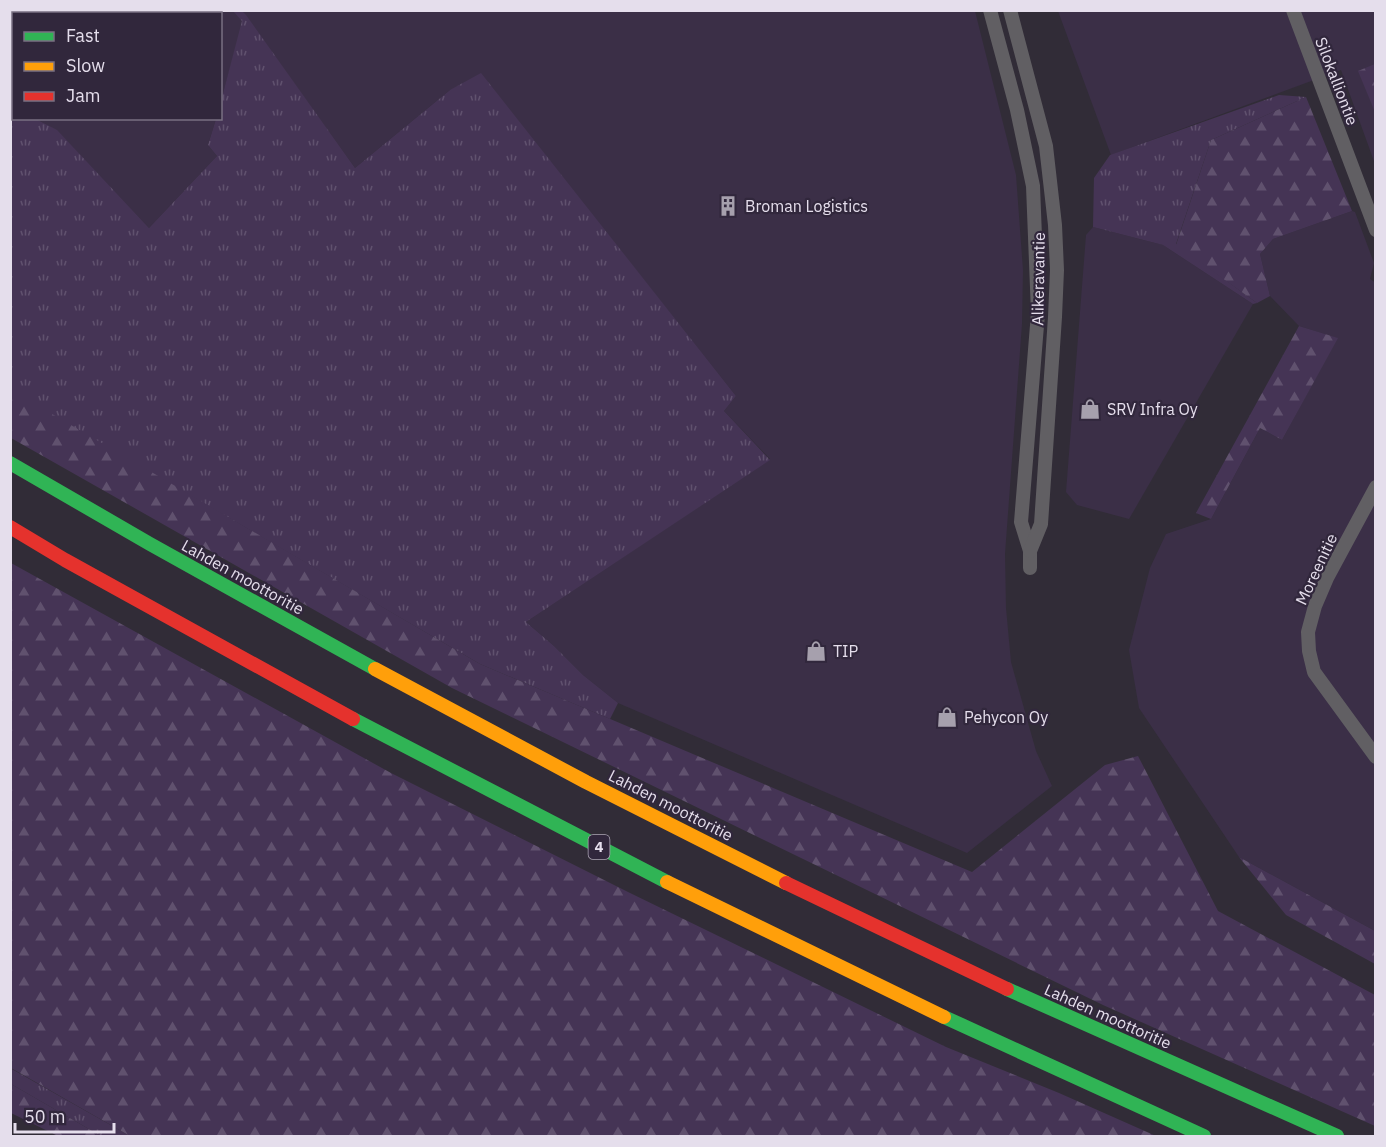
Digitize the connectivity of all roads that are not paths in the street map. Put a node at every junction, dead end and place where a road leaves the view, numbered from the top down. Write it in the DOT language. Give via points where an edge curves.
graph roads {
  1 [pos="990,10"];
  2 [pos="1010,10"];
  3 [pos="1293,10"];
  4 [pos="1376,230"];
  5 [pos="10,463"];
  6 [pos="1376,487"];
  7 [pos="10,527"];
  8 [pos="1030,551"];
  9 [pos="1030,568"];
  10 [pos="1376,757"];
  11 [pos="1204,1137"];
  12 [pos="1337,1137"];
  1 -- 8 [label="street, Alikeravantie" via="1033,186 1038,313 1021,522"];
  2 -- 8 [label="street, Alikeravantie" via="1046,146 1056,248 1041,524"];
  3 -- 4 [label="street, Silokalliontie"];
  5 -- 12 [label="highway, Lahden moottoritie" via="444,707 753,866 932,954"];
  6 -- 10 [label="street, Moreenitie" via="1328,578 1308,632 1314,672"];
  7 -- 11 [label="highway, 4" via="412,751 695,896 876,986"];
  8 -- 9 [label="street, Alikeravantie"];
}
